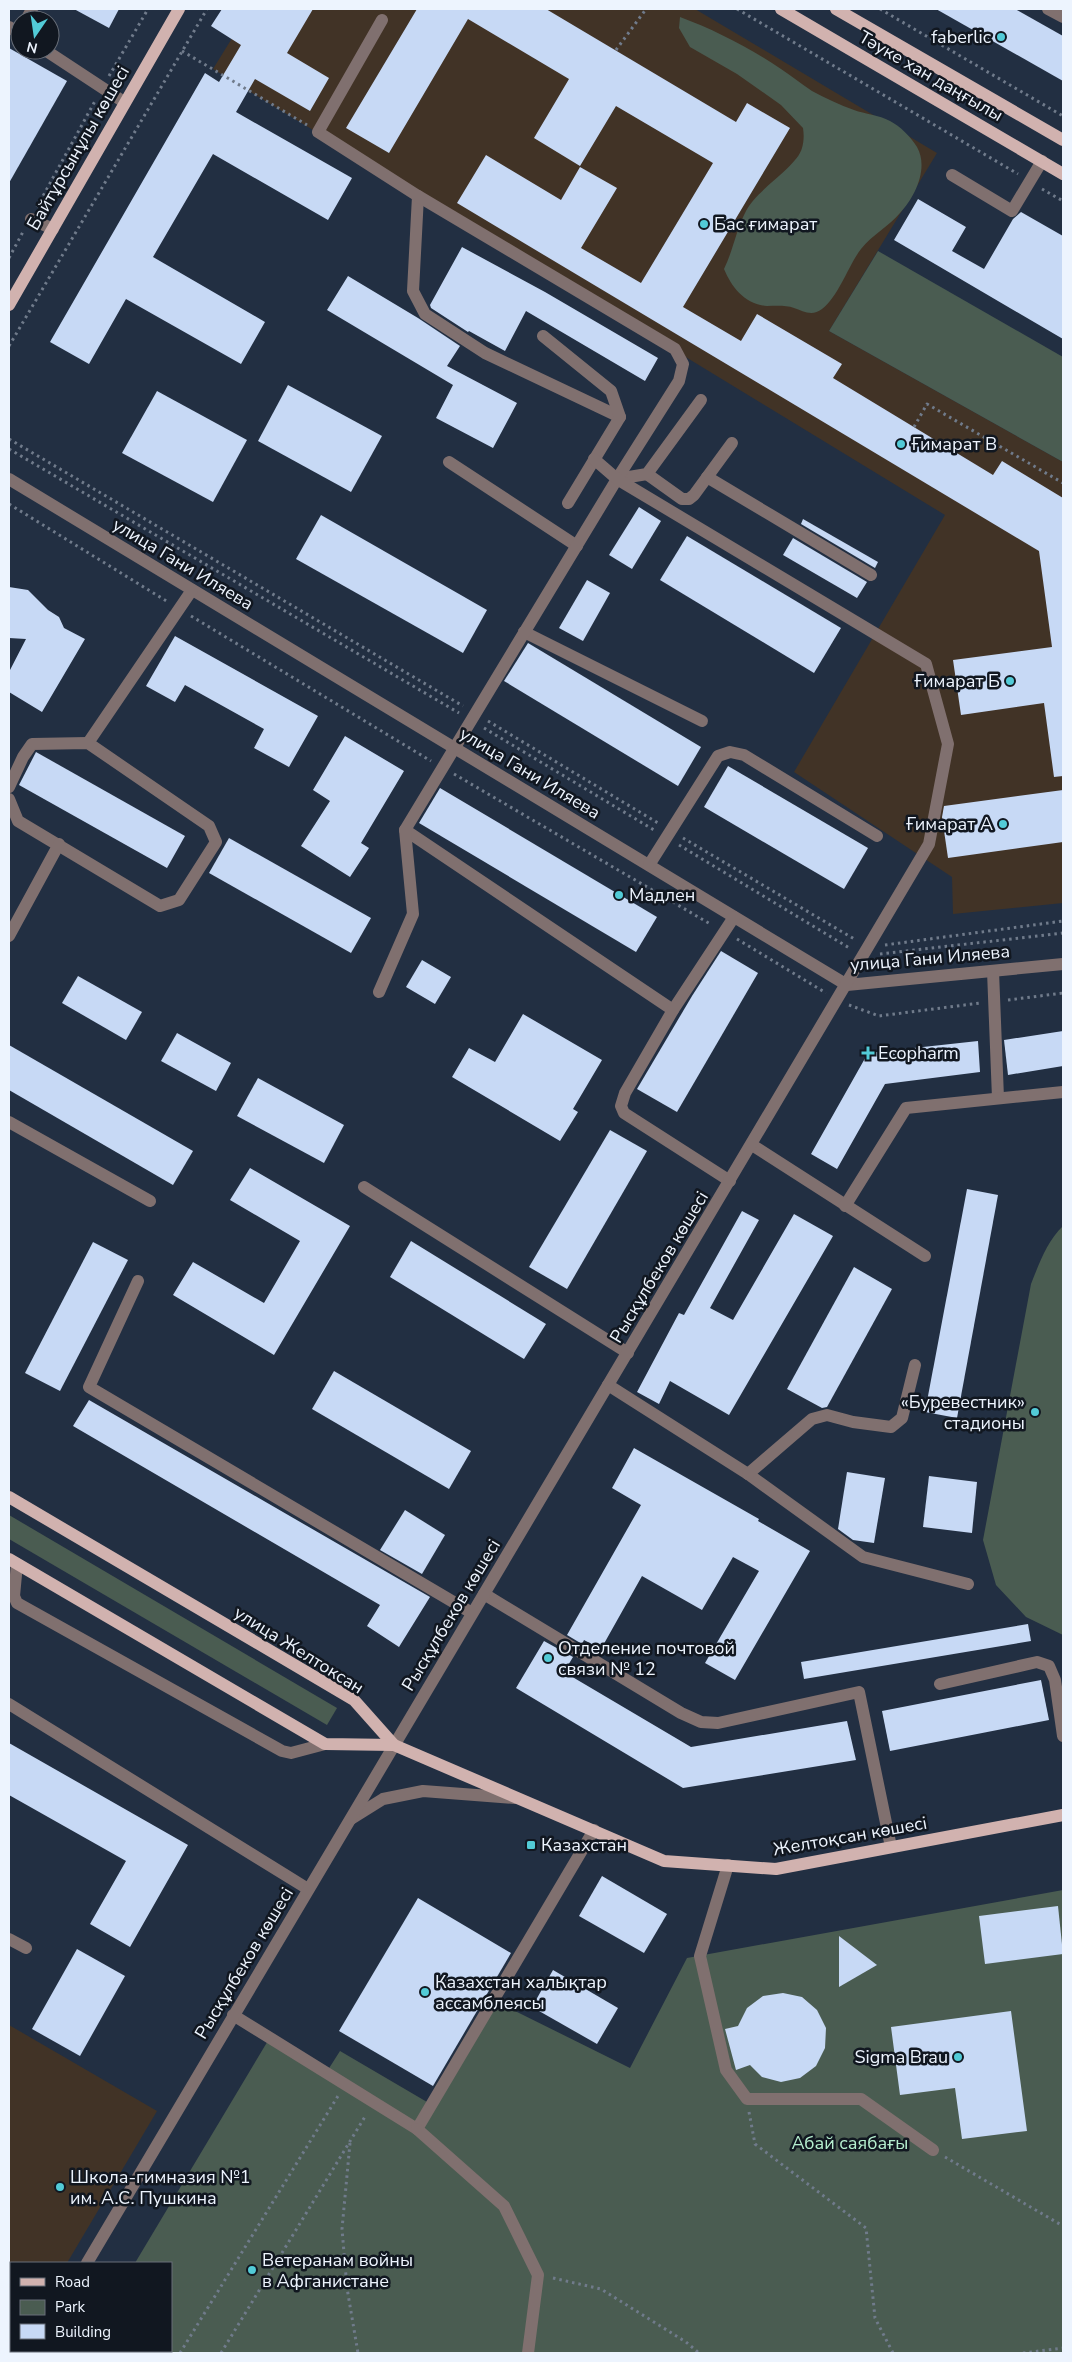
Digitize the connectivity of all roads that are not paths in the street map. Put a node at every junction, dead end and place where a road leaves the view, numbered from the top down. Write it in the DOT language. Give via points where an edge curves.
graph roads {
  1 [pos="178,9"];
  2 [pos="781,9"];
  3 [pos="836,9"];
  4 [pos="1048,9"];
  5 [pos="1063,17"];
  6 [pos="382,20"];
  7 [pos="59,60"];
  8 [pos="124,102"];
  9 [pos="1063,140"];
  10 [pos="1042,162"];
  11 [pos="1063,174"];
  12 [pos="952,175"];
  13 [pos="418,196"];
  14 [pos="31,218"];
  15 [pos="52,229"];
  16 [pos="11,297"];
  17 [pos="543,336"];
  18 [pos="701,400"];
  19 [pos="620,417"];
  20 [pos="732,443"];
  21 [pos="594,459"];
  22 [pos="448,462"];
  23 [pos="647,474"];
  24 [pos="707,477"];
  25 [pos="9,479"];
  26 [pos="618,479"];
  27 [pos="568,503"];
  28 [pos="577,546"];
  29 [pos="870,576"];
  30 [pos="192,590"];
  31 [pos="524,632"];
  32 [pos="702,721"];
  33 [pos="88,743"];
  34 [pos="454,747"];
  35 [pos="9,787"];
  36 [pos="9,800"];
  37 [pos="405,830"];
  38 [pos="877,836"];
  39 [pos="59,844"];
  40 [pos="649,866"];
  41 [pos="734,917"];
  42 [pos="9,936"];
  43 [pos="1063,964"];
  44 [pos="993,971"];
  45 [pos="847,985"];
  46 [pos="379,992"];
  47 [pos="673,1010"];
  48 [pos="1063,1092"];
  49 [pos="998,1098"];
  50 [pos="9,1124"];
  51 [pos="752,1146"];
  52 [pos="730,1181"];
  53 [pos="364,1187"];
  54 [pos="150,1200"];
  55 [pos="845,1206"];
  56 [pos="925,1256"];
  57 [pos="138,1281"];
  58 [pos="628,1353"];
  59 [pos="915,1365"];
  60 [pos="608,1385"];
  61 [pos="748,1474"];
  62 [pos="9,1497"];
  63 [pos="13,1562"];
  64 [pos="968,1584"];
  65 [pos="484,1594"];
  66 [pos="472,1613"];
  67 [pos="940,1684"];
  68 [pos="9,1704"];
  69 [pos="1063,1736"];
  70 [pos="325,1744"];
  71 [pos="394,1745"];
  72 [pos="518,1798"];
  73 [pos="1063,1815"];
  74 [pos="349,1820"];
  75 [pos="594,1830"];
  76 [pos="890,1847"];
  77 [pos="728,1865"];
  78 [pos="308,1889"];
  79 [pos="9,1939"];
  80 [pos="26,1948"];
  81 [pos="234,2015"];
  82 [pos="417,2129"];
  83 [pos="933,2150"];
  84 [pos="89,2262"];
  85 [pos="528,2353"];
  1 -- 8 [label="main road, Байтұрсынұлы көшесі"];
  2 -- 10 [label="main road, Тәуке хан даңғылы"];
  3 -- 9 [label="main road, Тәуке хан даңғылы"];
  4 -- 5 [label="street"];
  6 -- 13 [label="street" via="318,132"];
  7 -- 8 [label="street"];
  8 -- 15 [label="main road, Байтұрсынұлы көшесі"];
  10 -- 11 [label="main road, Тәуке хан даңғылы"];
  10 -- 12 [label="street" via="1012,211"];
  13 -- 19 [label="street" via="413,291 425,314 485,353"];
  13 -- 26 [label="street" via="675,350 682,364 679,381"];
  14 -- 15 [label="street"];
  15 -- 16 [label="main road, Байтұрсынұлы көшесі"];
  17 -- 19 [label="street" via="611,391"];
  18 -- 23 [label="street"];
  19 -- 21 [label="street"];
  20 -- 24 [label="street"];
  21 -- 26 [label="street, Рысқұлбеков көшесі"];
  21 -- 27 [label="street"];
  22 -- 28 [label="street"];
  23 -- 24 [label="street" via="682,499 694,495"];
  23 -- 26 [label="street"];
  24 -- 29 [label="street"];
  25 -- 30 [label="street, улица Гани Иляева"];
  26 -- 28 [label="street"];
  26 -- 45 [label="street, Рысқұлбеков көшесі" via="926,664 948,744 929,844"];
  28 -- 31 [label="street"];
  30 -- 33 [label="street"];
  30 -- 34 [label="street, улица Гани Иляева"];
  31 -- 32 [label="street"];
  31 -- 34 [label="street"];
  33 -- 35 [label="street" via="32,744"];
  33 -- 39 [label="street" via="209,826 216,842 179,900 160,906"];
  34 -- 37 [label="street"];
  34 -- 40 [label="street, улица Гани Иляева"];
  36 -- 39 [label="street" via="18,821"];
  37 -- 46 [label="street" via="413,914"];
  37 -- 47 [label="street"];
  38 -- 40 [label="street" via="744,755 730,752 718,756"];
  39 -- 42 [label="street"];
  40 -- 41 [label="street, улица Гани Иляева"];
  41 -- 45 [label="street, улица Гани Иляева"];
  41 -- 47 [label="street"];
  43 -- 44 [label="street, улица Гани Иляева"];
  44 -- 45 [label="street, улица Гани Иляева"];
  44 -- 49 [label="street"];
  45 -- 51 [label="street, Рысқұлбеков көшесі"];
  47 -- 52 [label="street" via="625,1093 621,1106 624,1113"];
  48 -- 49 [label="street"];
  49 -- 55 [label="street" via="906,1108"];
  50 -- 54 [label="street"];
  51 -- 52 [label="street, Рысқұлбеков көшесі"];
  51 -- 55 [label="street"];
  52 -- 58 [label="street, Рысқұлбеков көшесі"];
  53 -- 58 [label="street"];
  55 -- 56 [label="street"];
  57 -- 66 [label="street" via="88,1387"];
  58 -- 60 [label="street, Рысқұлбеков көшесі"];
  59 -- 61 [label="street" via="902,1418 891,1427 827,1415 812,1419"];
  60 -- 61 [label="street"];
  60 -- 65 [label="street, Рысқұлбеков көшесі"];
  61 -- 64 [label="street" via="863,1557"];
  62 -- 71 [label="main road, улица Желтоксан" via="354,1700"];
  63 -- 70 [label="main road"];
  63 -- 70 [label="street" via="17,1603 282,1751 290,1753"];
  65 -- 66 [label="street, Рысқұлбеков көшесі"];
  65 -- 76 [label="street" via="701,1722 718,1723 859,1692"];
  66 -- 71 [label="street, Рысқұлбеков көшесі"];
  67 -- 69 [label="street" via="1037,1662 1049,1666 1056,1680"];
  68 -- 78 [label="street"];
  70 -- 71 [label="main road"];
  71 -- 72 [label="main road, Желтоқсан көшесі"];
  71 -- 74 [label="street, Рысқұлбеков көшесі"];
  72 -- 74 [label="street" via="423,1791 383,1799"];
  72 -- 75 [label="main road, Желтоқсан көшесі"];
  73 -- 76 [label="main road, Желтоқсан көшесі"];
  74 -- 78 [label="street, Рысқұлбеков көшесі"];
  75 -- 77 [label="main road, Желтоқсан көшесі" via="664,1861"];
  75 -- 82 [label="street"];
  76 -- 77 [label="main road, Желтоқсан көшесі" via="776,1869"];
  77 -- 83 [label="street" via="700,1956 726,2070 747,2099 861,2099"];
  78 -- 81 [label="street, Рысқұлбеков көшесі"];
  79 -- 80 [label="street"];
  81 -- 82 [label="street"];
  81 -- 84 [label="street, Рысқұлбеков көшесі"];
  82 -- 85 [label="street" via="504,2206 538,2275"];
}
